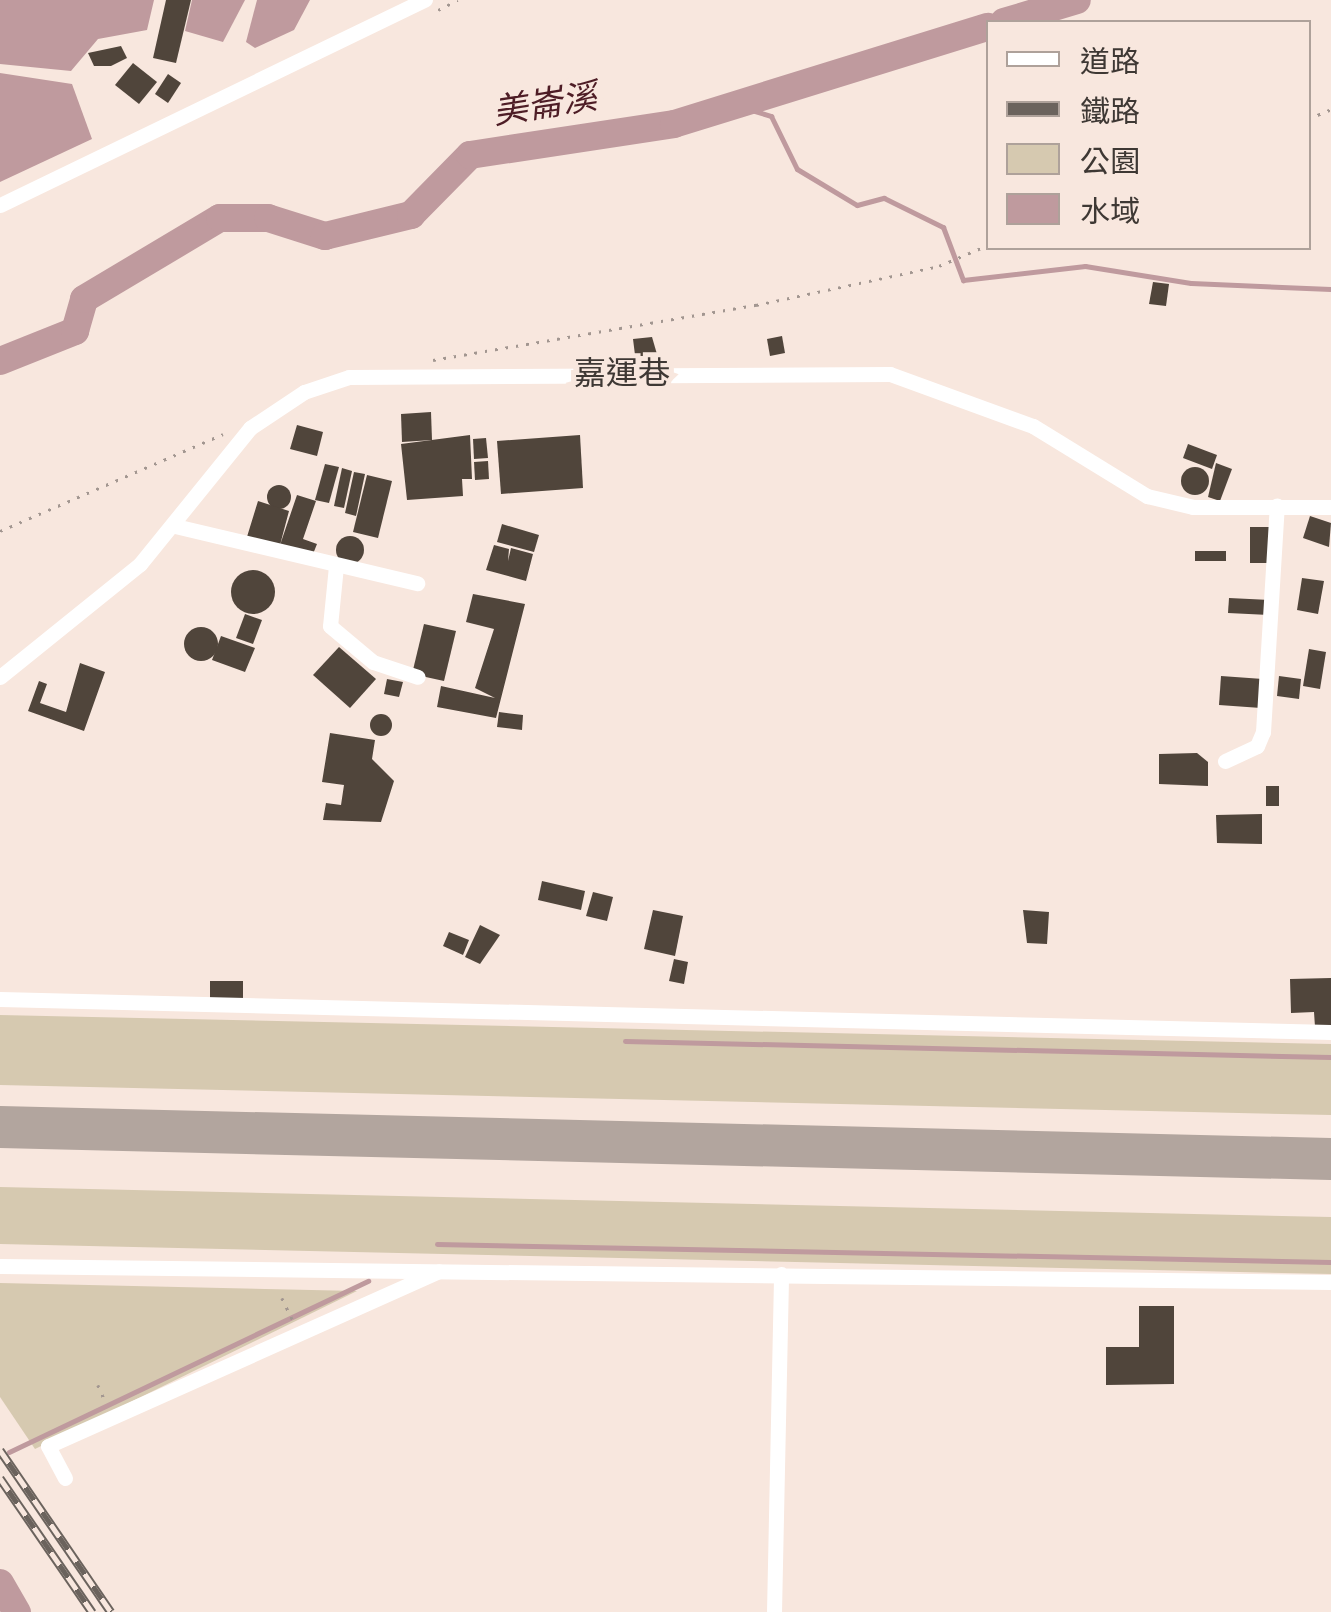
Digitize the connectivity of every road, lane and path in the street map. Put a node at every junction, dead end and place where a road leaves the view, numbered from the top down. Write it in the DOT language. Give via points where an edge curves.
graph roads {
  1 [pos="425,0"];
  2 [pos="0,205"];
  3 [pos="986,246"];
  4 [pos="430,361"];
  5 [pos="250,428"];
  6 [pos="1277,505"];
  7 [pos="1331,506"];
  8 [pos="176,526"];
  9 [pos="0,531"];
  10 [pos="336,566"];
  11 [pos="417,583"];
  12 [pos="0,677"];
  13 [pos="418,677"];
  14 [pos="1225,761"];
  15 [pos="0,998"];
  16 [pos="1331,1032"];
  17 [pos="0,1266"];
  18 [pos="448,1267"];
  19 [pos="781,1274"];
  20 [pos="1331,1282"];
  21 [pos="282,1298"];
  22 [pos="299,1331"];
  23 [pos="98,1386"];
  24 [pos="111,1413"];
  25 [pos="65,1478"];
  26 [pos="774,1612"];
  1 -- 2 [label="street"];
  3 -- 4 [label="path" via="939,266 774,301"];
  5 -- 6 [label="street, 嘉運巷" via="304,392 349,377 850,371 890,374 1033,426 1147,496 1193,507"];
  5 -- 8 [label="street, 嘉運巷"];
  5 -- 9 [label="path" via="207,437"];
  6 -- 7 [label="street, 嘉運巷"];
  6 -- 14 [label="street" via="1264,732 1257,746"];
  8 -- 10 [label="street"];
  8 -- 12 [label="street, 嘉運巷"];
  10 -- 11 [label="street"];
  10 -- 13 [label="street" via="330,626 373,662"];
  15 -- 16 [label="street"];
  17 -- 18 [label="street"];
  18 -- 19 [label="street"];
  18 -- 22 [label="street"];
  19 -- 20 [label="street"];
  19 -- 26 [label="street"];
  21 -- 22 [label="path"];
  22 -- 24 [label="street"];
  23 -- 24 [label="path"];
  24 -- 25 [label="street" via="48,1446"];
}
